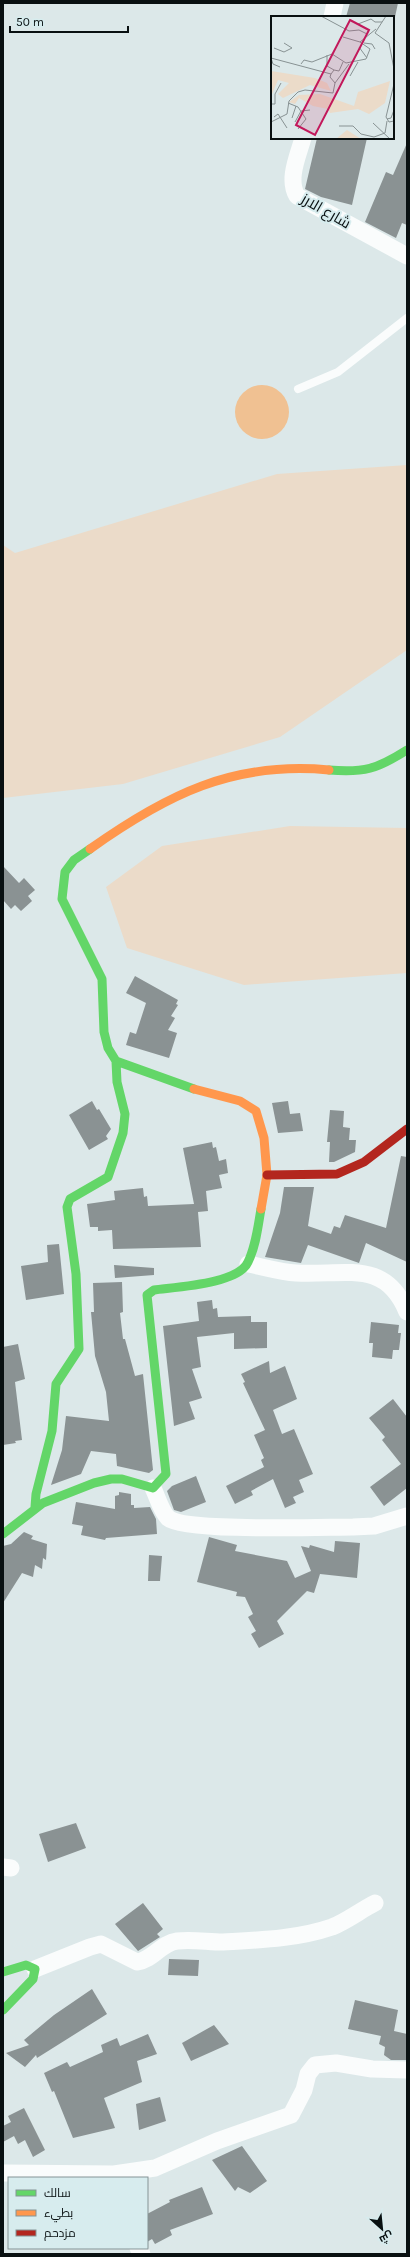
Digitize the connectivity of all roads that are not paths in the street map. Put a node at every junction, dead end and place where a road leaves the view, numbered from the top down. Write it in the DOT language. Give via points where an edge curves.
graph roads {
  1 [pos="335,3"];
  2 [pos="332,16"];
  3 [pos="302,139"];
  4 [pos="407,256"];
  5 [pos="407,318"];
  6 [pos="298,390"];
  7 [pos="407,750"];
  8 [pos="116,1061"];
  9 [pos="407,1129"];
  10 [pos="267,1175"];
  11 [pos="248,1264"];
  12 [pos="407,1312"];
  13 [pos="153,1488"];
  14 [pos="35,1507"];
  15 [pos="407,1516"];
  16 [pos="3,1534"];
  17 [pos="375,1903"];
  18 [pos="35,1969"];
  19 [pos="3,1972"];
  20 [pos="3,2010"];
  21 [pos="407,2070"];
  22 [pos="3,2173"];
  1 -- 2 [label="street"];
  3 -- 4 [label="street, شارع الارز" via="292,181 297,196"];
  5 -- 6 [label="lane" via="338,372"];
  7 -- 8 [label="street" via="385,764 369,770 345,771 299,767 273,769 201,785 170,798 132,819 74,860 66,872 62,899 102,979 104,1032 108,1048"];
  8 -- 10 [label="street" via="207,1094 240,1101 251,1107 258,1117 264,1138"];
  8 -- 14 [label="street" via="117,1082 125,1114 123,1132 108,1177 70,1199 67,1207 76,1274 79,1349 57,1378 52,1431"];
  9 -- 10 [label="street" via="364,1162 337,1174"];
  10 -- 11 [label="street" via="255,1242"];
  11 -- 12 [label="street" via="296,1273 372,1274 390,1284 401,1297"];
  11 -- 13 [label="street" via="238,1273 220,1280 154,1290 147,1295 166,1474"];
  13 -- 14 [label="street" via="130,1480 111,1479 93,1483"];
  13 -- 15 [label="street" via="168,1518 180,1524 211,1527 352,1527 374,1526"];
  14 -- 16 [label="street"];
  17 -- 18 [label="street" via="334,1926 315,1932 221,1942 176,1941 166,1944 143,1962 137,1962 101,1944"];
  18 -- 19 [label="street" via="26,1965"];
  18 -- 20 [label="street" via="33,1979"];
  21 -- 22 [label="street" via="372,2069 336,2063 316,2066 308,2074 302,2096 291,2115 246,2133 217,2141 155,2168 114,2174"];
}
